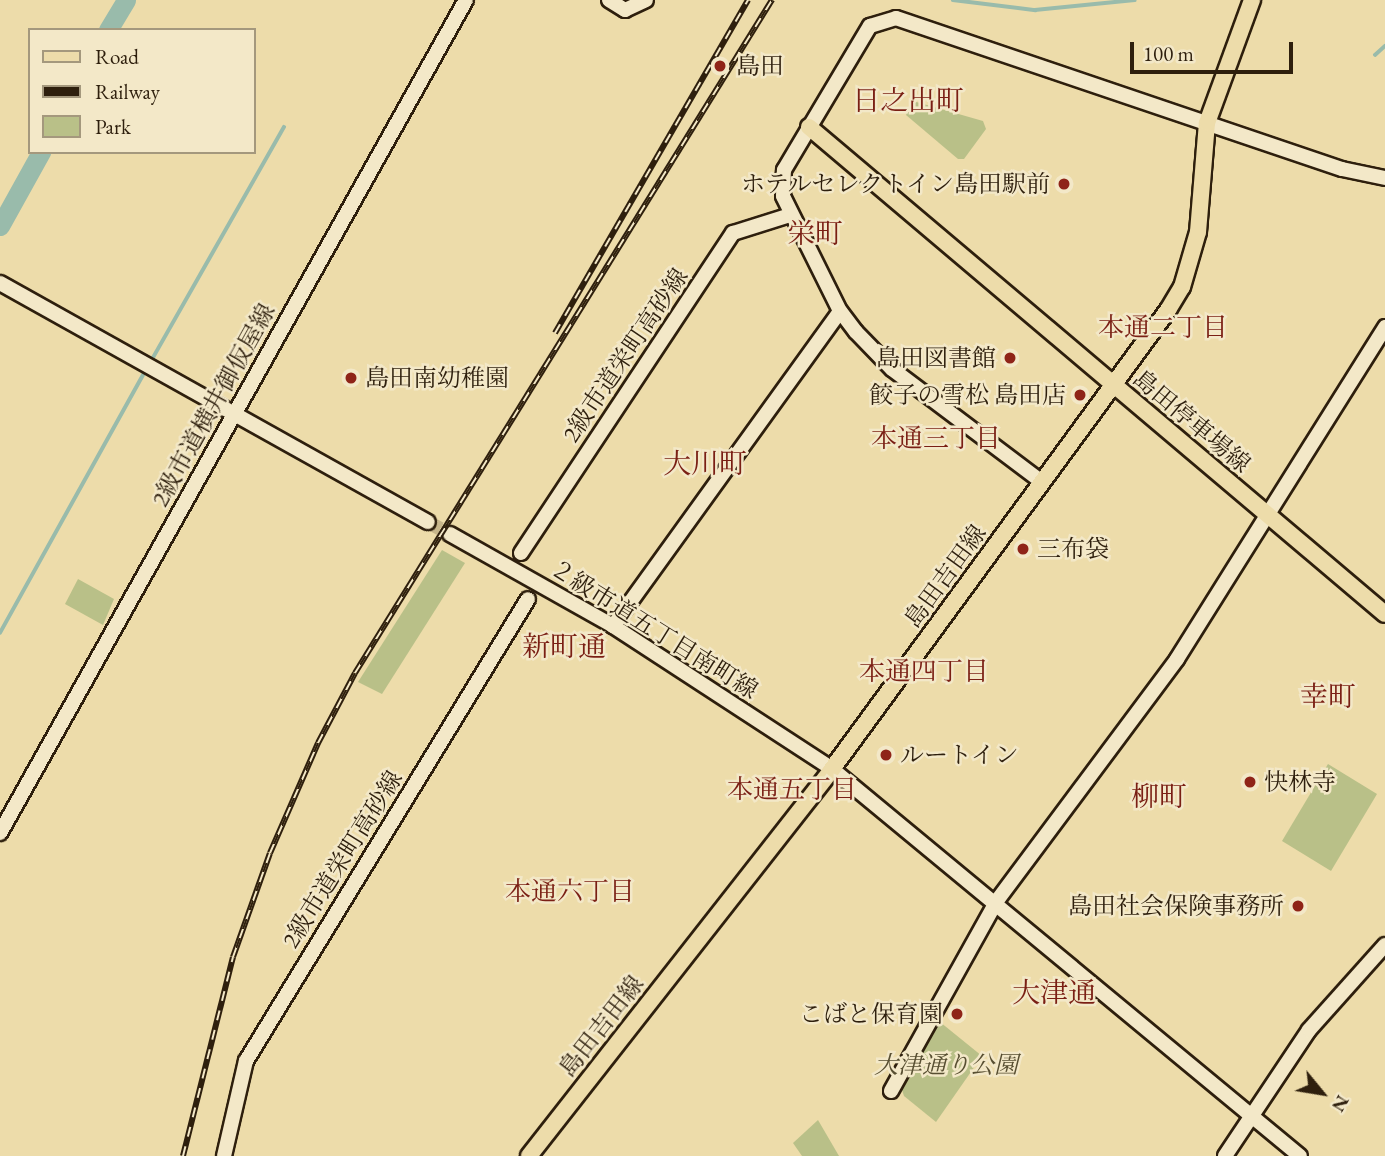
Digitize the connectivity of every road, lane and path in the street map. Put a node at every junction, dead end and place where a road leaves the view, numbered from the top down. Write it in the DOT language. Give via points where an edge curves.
graph roads {
  1 [pos="466,0"];
  2 [pos="610,0"];
  3 [pos="646,0"];
  4 [pos="1252,0"];
  5 [pos="1207,123"];
  6 [pos="809,127"];
  7 [pos="1385,178"];
  8 [pos="790,215"];
  9 [pos="0,283"];
  10 [pos="840,311"];
  11 [pos="1385,327"];
  12 [pos="1114,384"];
  13 [pos="235,413"];
  14 [pos="1042,482"];
  15 [pos="1267,514"];
  16 [pos="428,522"];
  17 [pos="450,534"];
  18 [pos="521,552"];
  19 [pos="528,599"];
  20 [pos="1385,614"];
  21 [pos="613,626"];
  22 [pos="832,769"];
  23 [pos="0,833"];
  24 [pos="996,902"];
  25 [pos="1385,946"];
  26 [pos="891,1091"];
  27 [pos="1252,1116"];
  28 [pos="224,1156"];
  29 [pos="529,1156"];
  30 [pos="1226,1156"];
  31 [pos="1300,1156"];
  1 -- 13 [label="street, 2級市道横井御仮屋線"];
  2 -- 3 [label="street" via="625,10"];
  4 -- 5 [label="main road, 島田吉田線"];
  5 -- 6 [label="street" via="896,18 870,26"];
  5 -- 7 [label="street" via="1342,169"];
  5 -- 12 [label="main road, 島田吉田線" via="1193,258 1168,310"];
  6 -- 8 [label="street" via="784,170 783,196"];
  6 -- 12 [label="main road, 島田停車場線"];
  8 -- 10 [label="street"];
  8 -- 18 [label="street, 2級市道栄町高砂線" via="733,233"];
  9 -- 13 [label="street"];
  10 -- 14 [label="street" via="892,369"];
  10 -- 21 [label="street"];
  11 -- 15 [label="street"];
  12 -- 14 [label="main road, 島田吉田線"];
  12 -- 15 [label="main road, 島田停車場線"];
  13 -- 16 [label="street"];
  13 -- 23 [label="street, 2級市道横井御仮屋線"];
  14 -- 22 [label="main road, 島田吉田線"];
  15 -- 20 [label="main road, 島田停車場線"];
  15 -- 24 [label="street" via="1177,659"];
  17 -- 21 [label="street, ２級市道五丁目南町線"];
  19 -- 28 [label="street, 2級市道栄町高砂線" via="246,1061"];
  21 -- 22 [label="street, ２級市道五丁目南町線"];
  22 -- 24 [label="street, ２級市道五丁目南町線"];
  22 -- 29 [label="main road, 島田吉田線"];
  24 -- 26 [label="street"];
  24 -- 27 [label="street, ２級市道五丁目南町線"];
  25 -- 27 [label="street" via="1309,1030"];
  27 -- 30 [label="street"];
  27 -- 31 [label="street, ２級市道五丁目南町線"];
}
